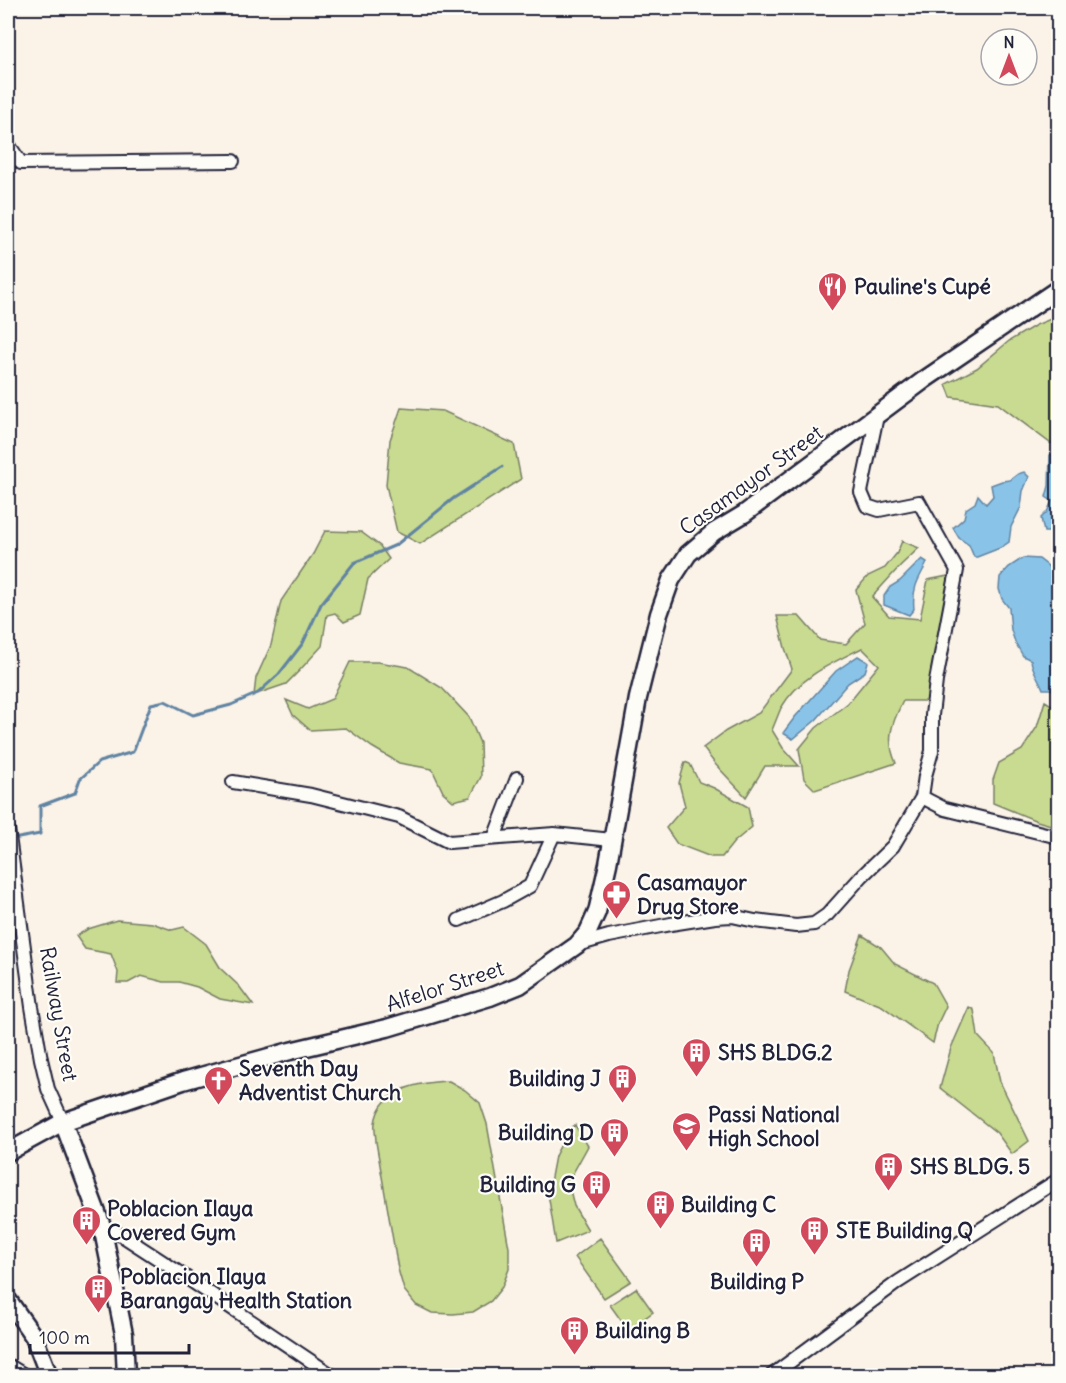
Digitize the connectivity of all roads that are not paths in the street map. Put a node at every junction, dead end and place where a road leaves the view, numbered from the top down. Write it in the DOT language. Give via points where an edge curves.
graph roads {
  1 [pos="8,144"];
  2 [pos="233,161"];
  3 [pos="1059,290"];
  4 [pos="877,416"];
  5 [pos="517,778"];
  6 [pos="233,782"];
  7 [pos="922,797"];
  8 [pos="8,829"];
  9 [pos="554,834"];
  10 [pos="1059,837"];
  11 [pos="494,838"];
  12 [pos="612,840"];
  13 [pos="459,920"];
  14 [pos="577,945"];
  15 [pos="63,1122"];
  16 [pos="8,1152"];
  17 [pos="1059,1180"];
  18 [pos="102,1226"];
  19 [pos="8,1300"];
  20 [pos="8,1365"];
  21 [pos="26,1376"];
  22 [pos="49,1376"];
  23 [pos="126,1376"];
  24 [pos="333,1376"];
  25 [pos="771,1376"];
  1 -- 2 [label="street" via="21,163"];
  3 -- 4 [label="street, Casamayor Street"];
  4 -- 7 [label="street" via="861,492 867,506 879,510 919,502 957,570 936,681 932,751"];
  4 -- 12 [label="street, Casamayor Street" via="714,532 688,554 671,580 638,698"];
  5 -- 11 [label="street"];
  6 -- 11 [label="street" via="311,795 399,817 449,842"];
  7 -- 10 [label="street" via="945,809"];
  7 -- 14 [label="street, Alfelor Street" via="893,846 814,924 796,926 715,917"];
  8 -- 15 [label="street, Railway Street" via="41,1059 48,1089"];
  9 -- 11 [label="street"];
  9 -- 12 [label="street"];
  9 -- 13 [label="street" via="530,886"];
  12 -- 14 [label="street, Casamayor Street" via="597,912"];
  14 -- 15 [label="street, Alfelor Street" via="520,985 490,997 183,1081"];
  15 -- 16 [label="street, Alfelor Street"];
  15 -- 18 [label="street, Railway Street"];
  17 -- 25 [label="street" via="898,1282"];
  18 -- 23 [label="street, Railway Street" via="124,1334"];
  18 -- 24 [label="street" via="123,1236"];
  19 -- 22 [label="street" via="34,1337"];
  20 -- 21 [label="street"];
}
